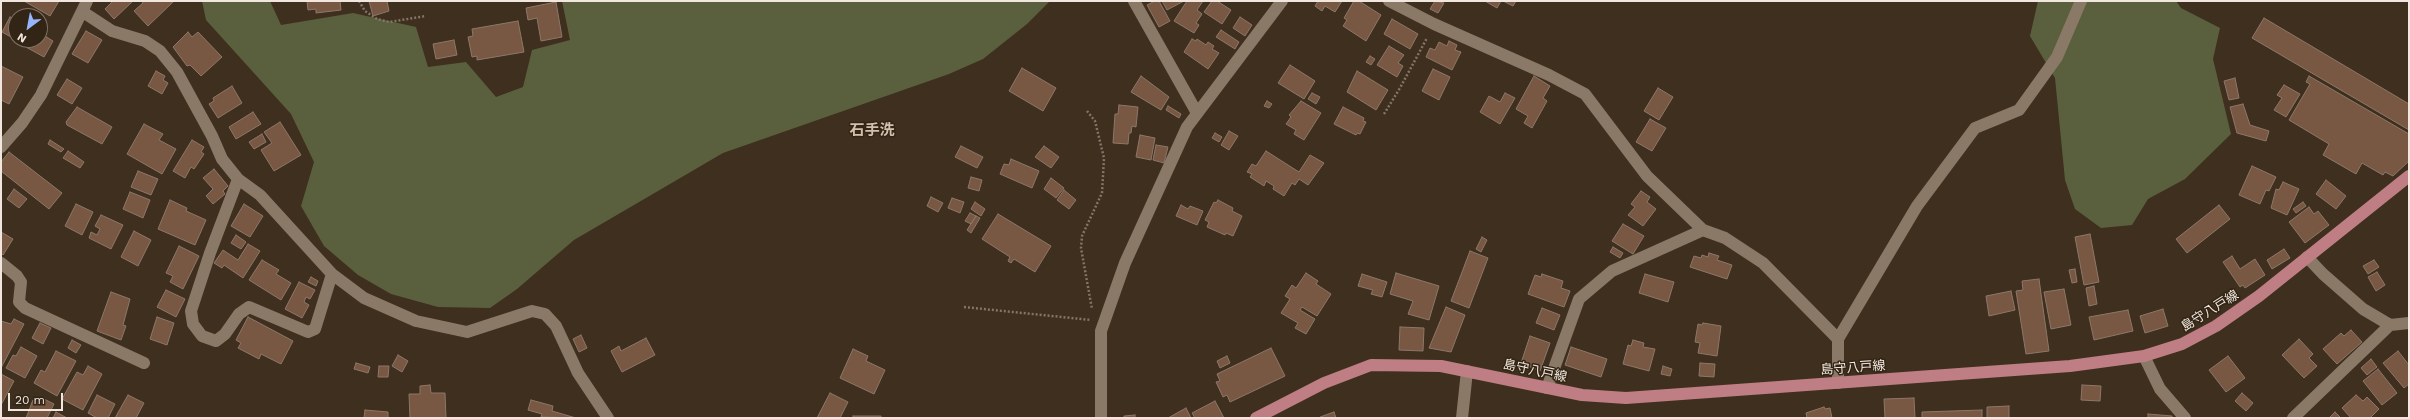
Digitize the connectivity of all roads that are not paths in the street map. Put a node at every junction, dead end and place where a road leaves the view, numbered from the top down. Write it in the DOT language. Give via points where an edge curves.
graph roads {
  1 [pos="1134,1"];
  2 [pos="1282,1"];
  3 [pos="1389,1"];
  4 [pos="2081,1"];
  5 [pos="85,6"];
  6 [pos="1197,113"];
  7 [pos="1,147"];
  8 [pos="2409,176"];
  9 [pos="238,179"];
  10 [pos="1703,230"];
  11 [pos="2307,257"];
  12 [pos="1,263"];
  13 [pos="332,274"];
  14 [pos="2409,323"];
  15 [pos="2390,325"];
  16 [pos="1838,339"];
  17 [pos="2144,356"];
  18 [pos="144,363"];
  19 [pos="1467,370"];
  20 [pos="1838,383"];
  21 [pos="1547,388"];
  22 [pos="608,418"];
  23 [pos="1101,418"];
  24 [pos="1256,418"];
  25 [pos="1462,418"];
  26 [pos="2185,418"];
  27 [pos="2293,418"];
  1 -- 6 [label="street"];
  2 -- 6 [label="street"];
  3 -- 10 [label="street" via="1585,94 1646,176"];
  4 -- 16 [label="street" via="2057,57 2018,110 1975,128 1917,206"];
  5 -- 7 [label="street" via="41,96"];
  5 -- 9 [label="street" via="112,31 145,41 160,51 177,72 222,159"];
  6 -- 23 [label="street" via="1187,127 1125,264 1101,331"];
  8 -- 11 [label="main road, 島守八戸線"];
  9 -- 13 [label="street" via="260,195"];
  9 -- 13 [label="street" via="191,311 193,324 202,336 216,341 225,334 239,314 249,307 308,332 315,329"];
  10 -- 16 [label="street" via="1725,238 1763,263"];
  10 -- 21 [label="street" via="1612,271 1579,299"];
  11 -- 15 [label="street" via="2363,309"];
  11 -- 17 [label="main road, 島守八戸線" via="2216,326 2182,344"];
  12 -- 18 [label="street" via="21,282 19,302 25,308"];
  13 -- 22 [label="street" via="364,298 416,321 467,332 532,311 545,314 556,326 578,373"];
  14 -- 15 [label="street"];
  15 -- 27 [label="street"];
  16 -- 20 [label="street"];
  17 -- 20 [label="main road, 島守八戸線" via="2070,366"];
  17 -- 26 [label="street" via="2160,389"];
  19 -- 21 [label="main road, 島守八戸線"];
  19 -- 24 [label="main road, 島守八戸線" via="1441,366 1371,365 1324,383"];
  19 -- 25 [label="street"];
  20 -- 21 [label="main road, 島守八戸線" via="1626,398 1582,395"];
}
